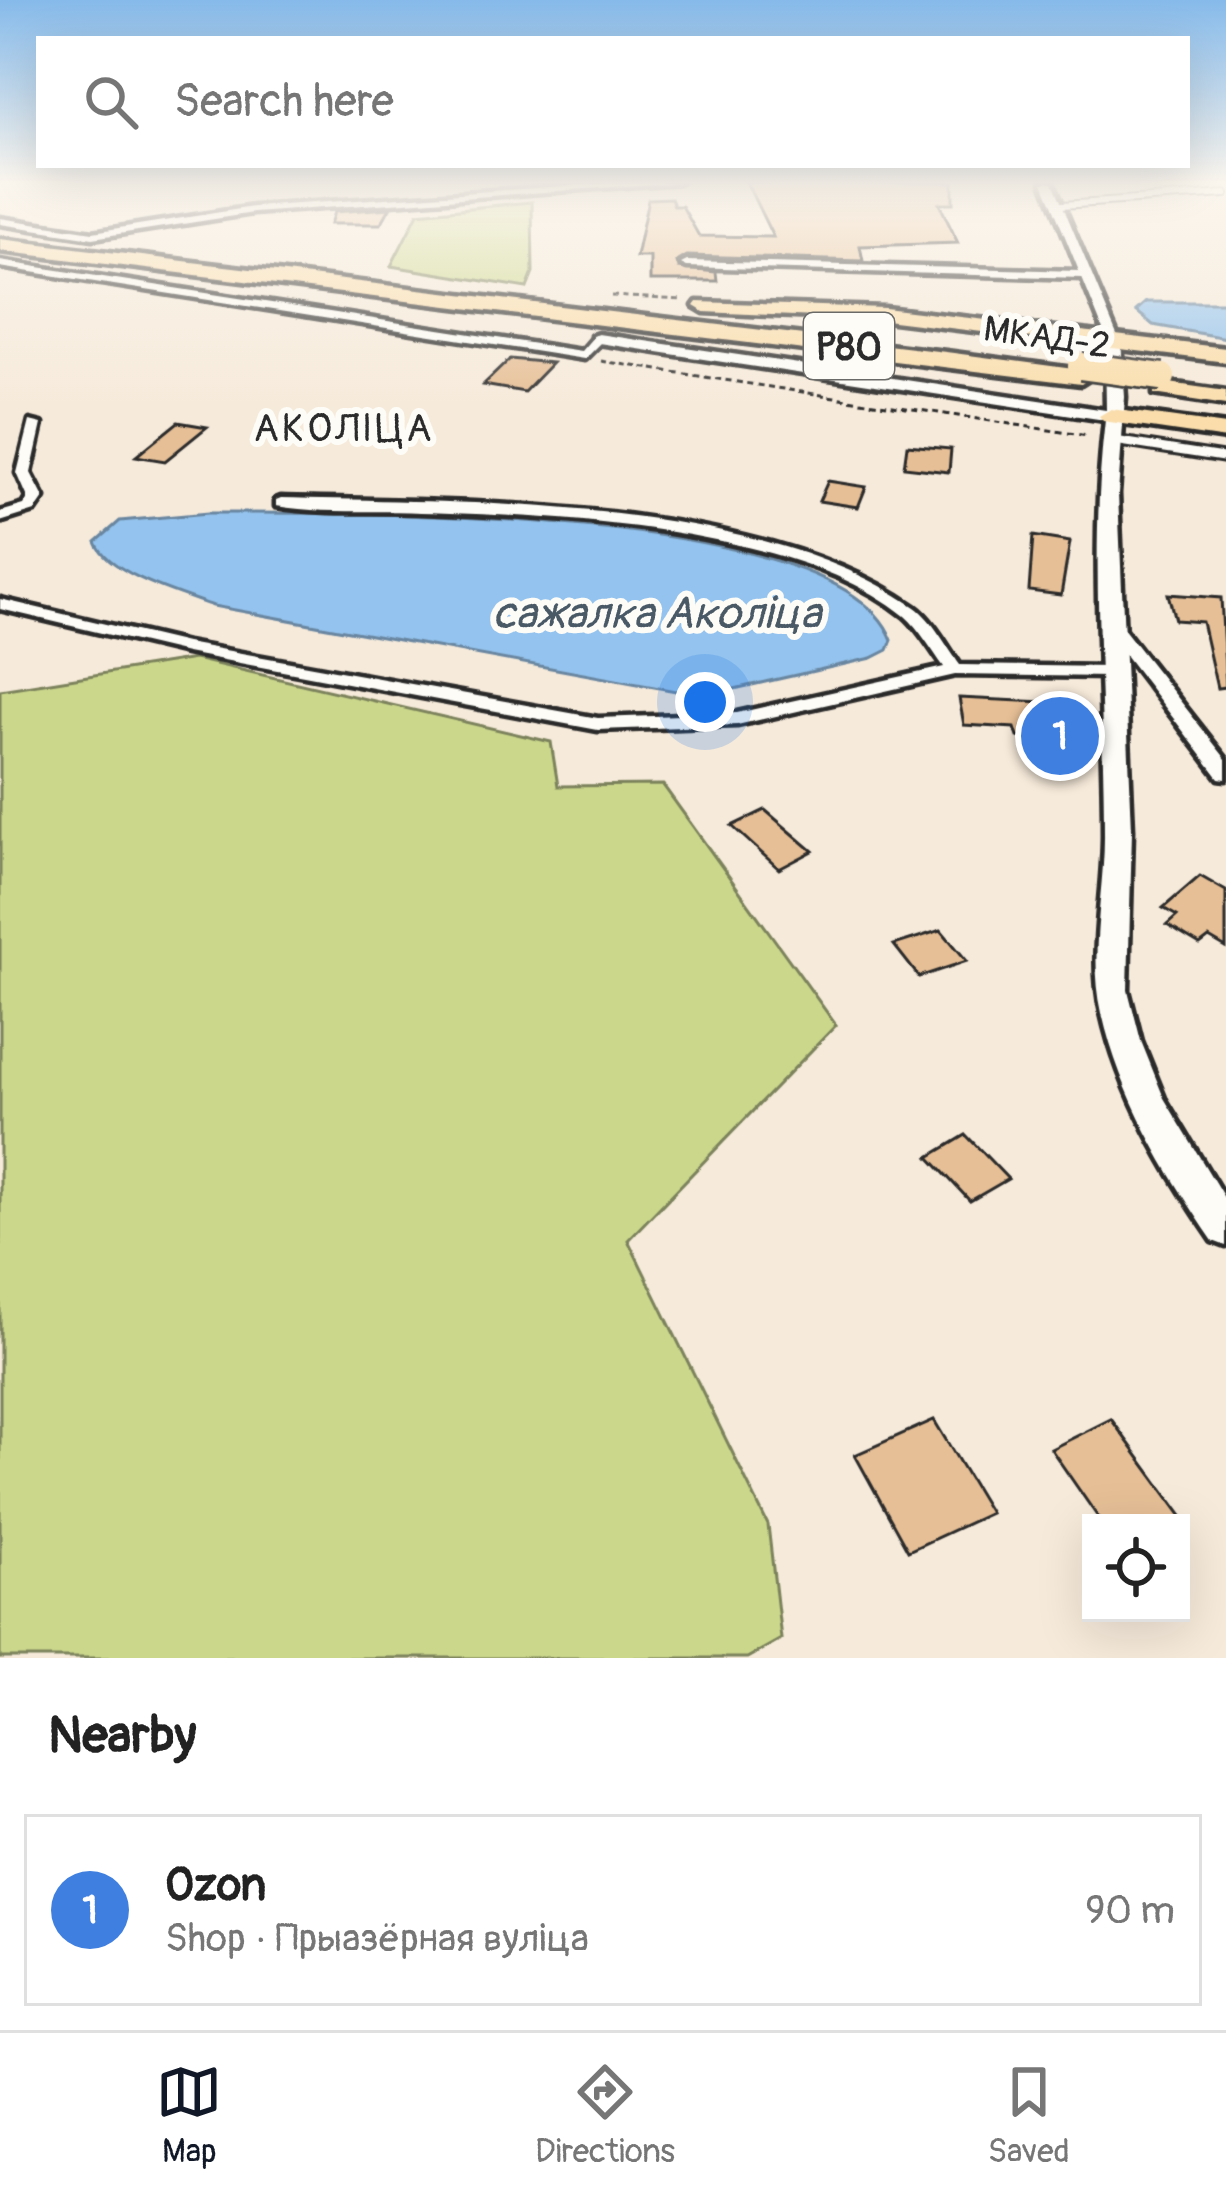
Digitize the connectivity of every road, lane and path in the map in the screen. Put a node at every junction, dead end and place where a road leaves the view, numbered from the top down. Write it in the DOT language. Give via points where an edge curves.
graph roads {
  1 [pos="114,259"];
  2 [pos="148,259"];
  3 [pos="1080,259"];
  4 [pos="0,264"];
  5 [pos="687,264"];
  6 [pos="1086,275"];
  7 [pos="274,285"];
  8 [pos="597,295"];
  9 [pos="539,299"];
  10 [pos="692,300"];
  11 [pos="1113,340"];
  12 [pos="591,347"];
  13 [pos="1226,355"];
  14 [pos="1081,371"];
  15 [pos="1162,383"];
  16 [pos="1226,387"];
  17 [pos="1226,398"];
  18 [pos="35,424"];
  19 [pos="1104,431"];
  20 [pos="1226,432"];
  21 [pos="1226,458"];
  22 [pos="281,503"];
  23 [pos="1,518"];
  24 [pos="0,604"];
  25 [pos="1109,622"];
  26 [pos="955,670"];
  27 [pos="1109,672"];
  28 [pos="1226,773"];
  29 [pos="1226,1230"];
  1 -- 7 [label="highway, МКАД-2 / Р80"];
  2 -- 9 [label="highway, Р80"];
  3 -- 6 [label="street"];
  4 -- 12 [label="street"];
  5 -- 6 [label="street"];
  6 -- 11 [label="street"];
  7 -- 12 [label="highway"];
  7 -- 14 [label="highway, МКАД-2 / Р80"];
  8 -- 10 [label="path"];
  9 -- 11 [label="highway" via="884,314"];
  9 -- 14 [label="highway, Р80"];
  11 -- 13 [label="highway"];
  11 -- 19 [label="street"];
  12 -- 19 [label="street"];
  12 -- 19 [label="path"];
  14 -- 15 [label="highway, МКАД-2 / Р80"];
  15 -- 16 [label="highway, Р80"];
  15 -- 17 [label="highway, МКАД-2 / Р80"];
  18 -- 23 [label="street" via="24,472 36,498"];
  19 -- 20 [label="highway"];
  19 -- 21 [label="lane"];
  19 -- 25 [label="street"];
  22 -- 26 [label="street" via="634,521 734,537 884,596 945,645"];
  24 -- 26 [label="street" via="186,648 598,724 737,719"];
  25 -- 27 [label="street"];
  25 -- 28 [label="street"];
  26 -- 27 [label="street"];
  27 -- 29 [label="street" via="1116,1008 1133,1063 1191,1182"];
}
